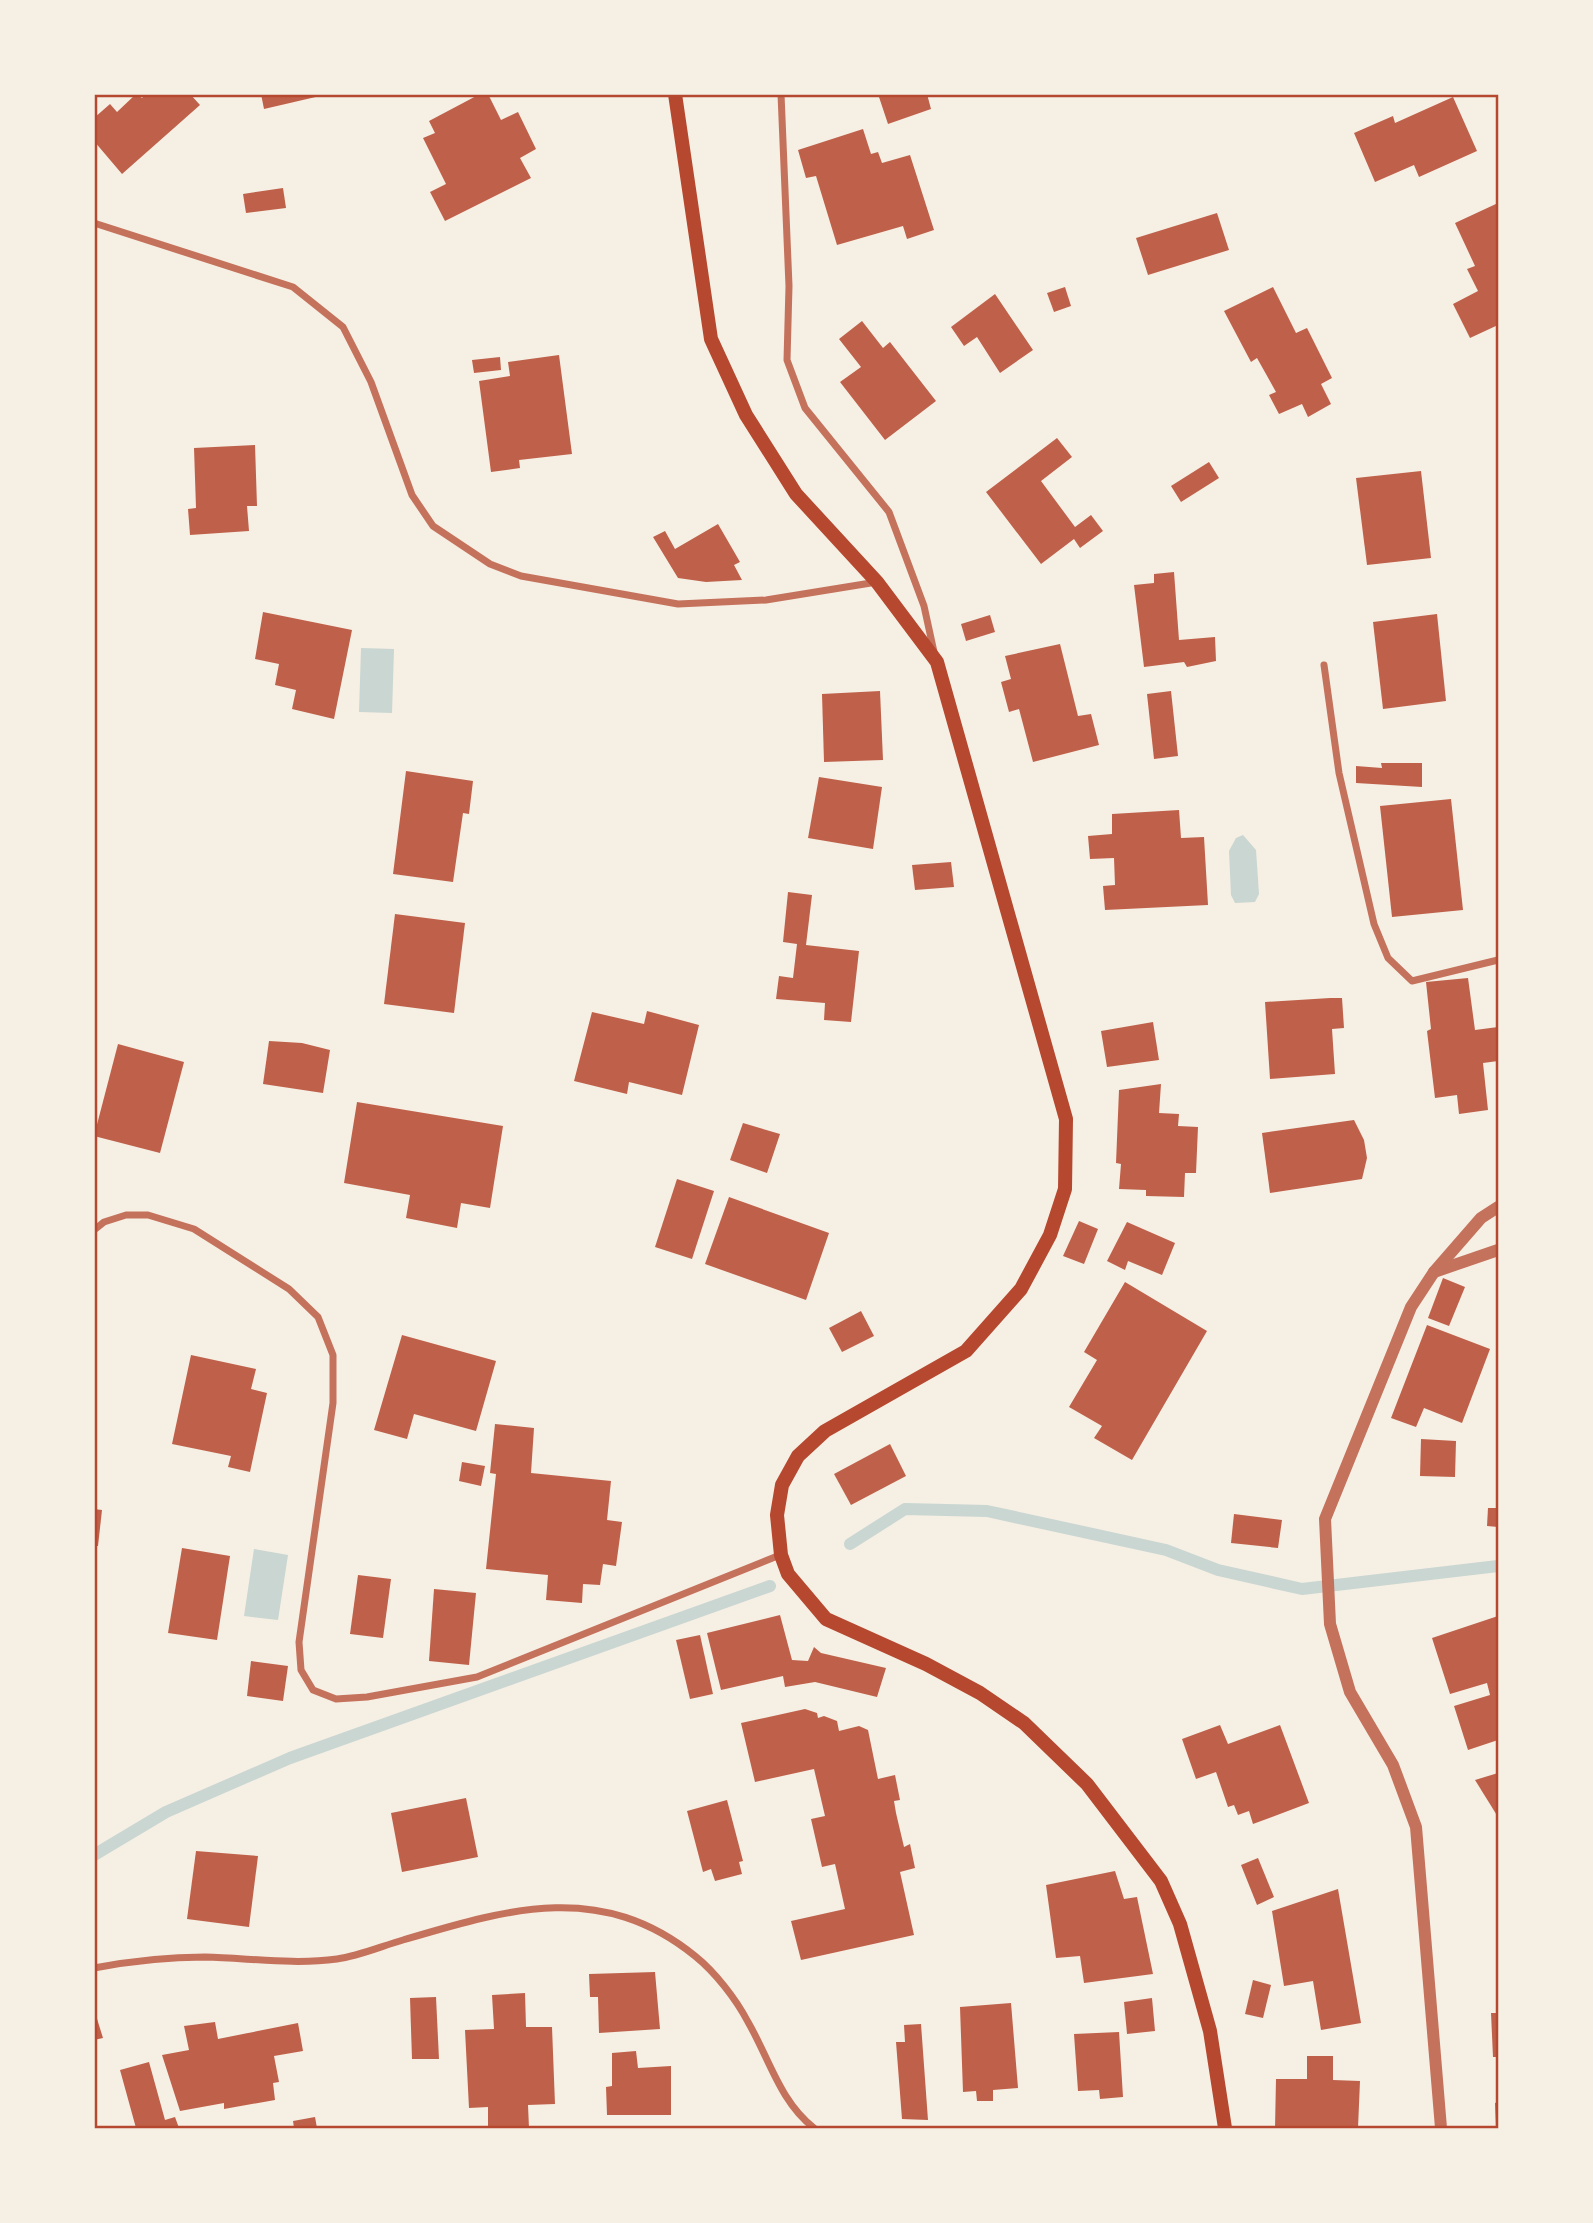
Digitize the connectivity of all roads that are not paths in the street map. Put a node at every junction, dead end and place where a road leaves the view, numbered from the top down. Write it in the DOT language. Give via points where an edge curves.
graph roads {
  1 [pos="675,94"];
  2 [pos="781,94"];
  3 [pos="94,223"];
  4 [pos="877,582"];
  5 [pos="937,662"];
  6 [pos="1324,665"];
  7 [pos="1499,960"];
  8 [pos="1499,1208"];
  9 [pos="94,1230"];
  10 [pos="1499,1250"];
  11 [pos="1434,1272"];
  12 [pos="781,1555"];
  13 [pos="94,1968"];
  14 [pos="812,2128"];
  15 [pos="1224,2129"];
  16 [pos="1441,2129"];
  1 -- 4 [label="main road" via="711,339 746,415 796,494"];
  2 -- 5 [label="street" via="788,360 805,408 889,512 923,606"];
  3 -- 4 [label="street" via="293,287 343,327 371,382 412,495 433,526 491,564 522,576 678,604 766,600"];
  4 -- 5 [label="main road"];
  5 -- 12 [label="main road" via="1066,1119 1065,1189 1050,1235 1021,1289 966,1351 825,1431 798,1457 782,1485 777,1515"];
  6 -- 7 [label="street" via="1339,773 1374,924 1388,958 1412,981"];
  8 -- 11 [label="street" via="1480,1219"];
  9 -- 12 [label="street" via="126,1215 148,1214 194,1230 289,1289 318,1317 333,1355 333,1403 299,1643 301,1670 313,1690 336,1699 367,1697 477,1677"];
  10 -- 11 [label="street"];
  11 -- 16 [label="street" via="1411,1307 1325,1519 1330,1624 1350,1692 1393,1765 1416,1827"];
  12 -- 15 [label="main road" via="788,1574 826,1619 980,1693 1024,1723 1087,1784 1161,1881 1180,1924 1210,2031"];
  13 -- 14 [label="street" via="135,1960 338,1959 481,1917 556,1907 627,1916 696,1957 723,1987 747,2019 784,2094"];
}
